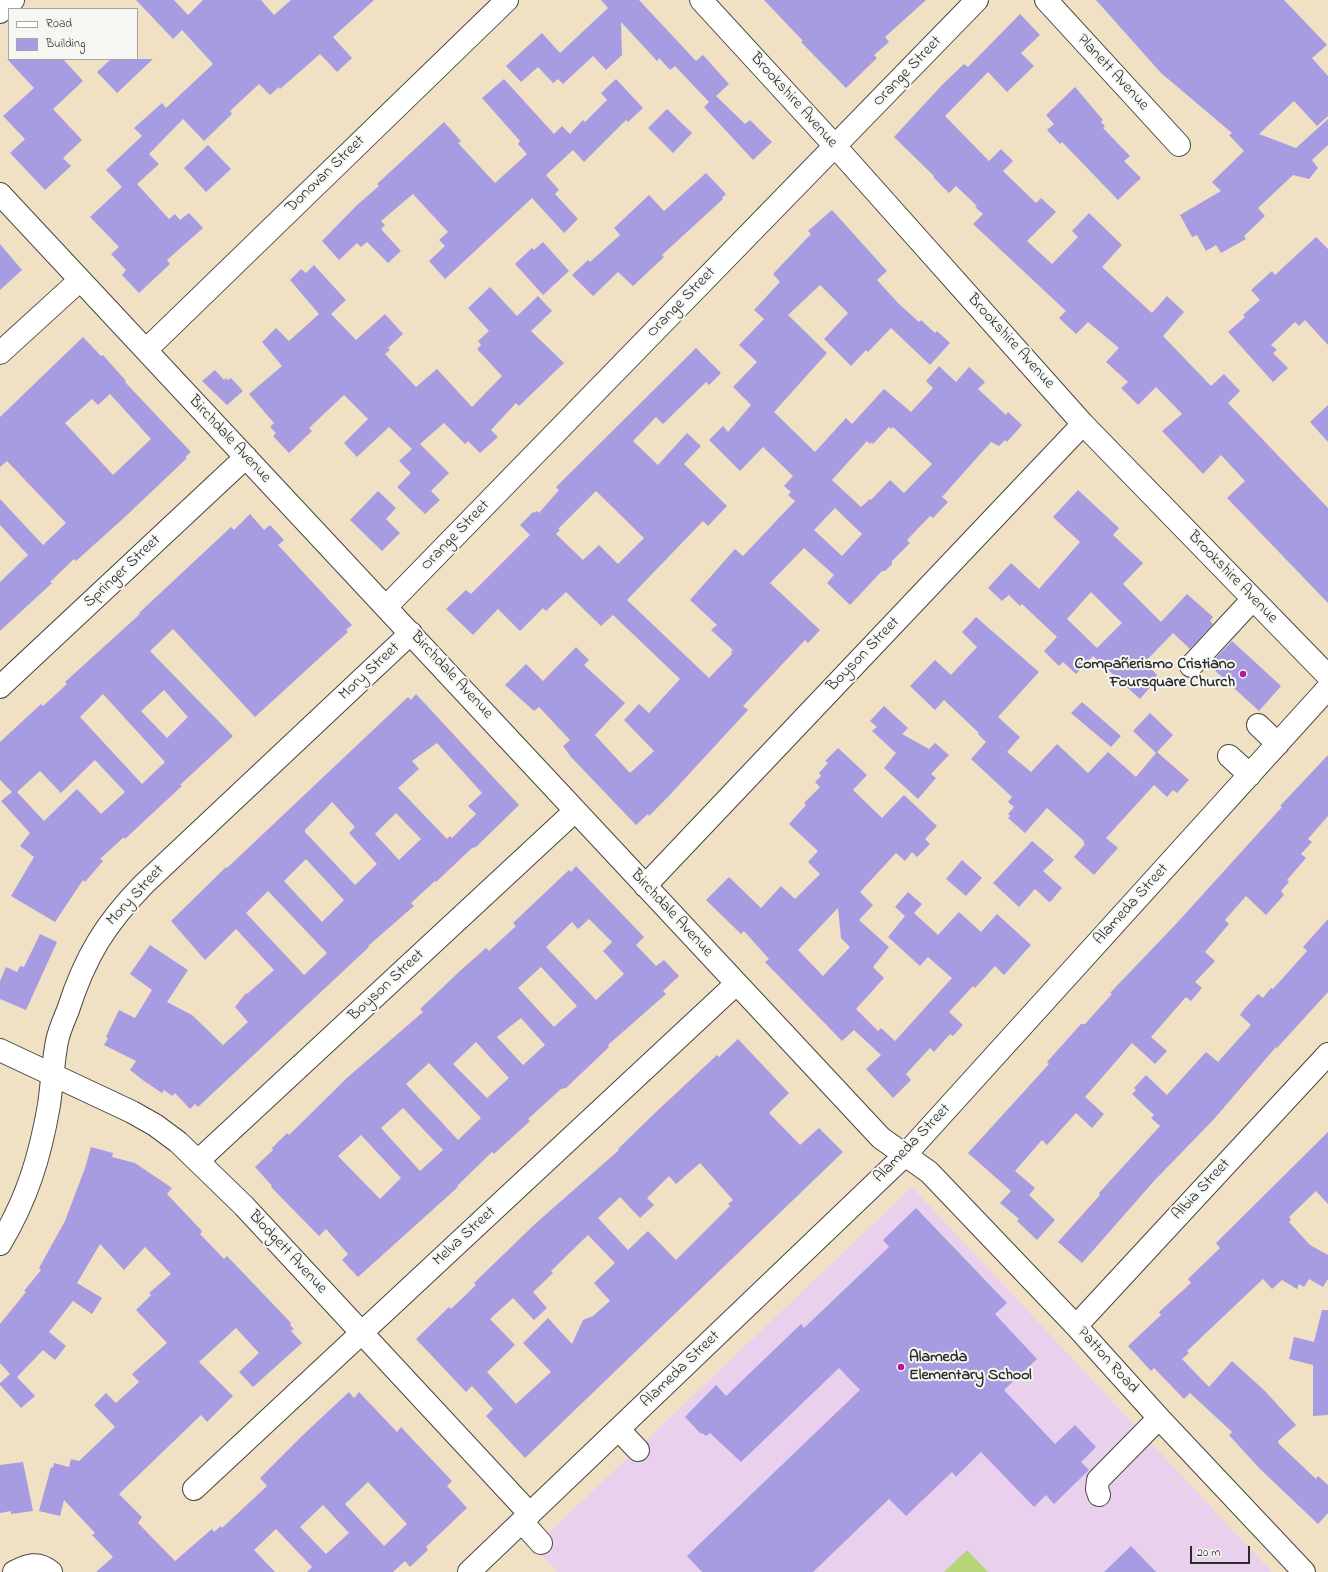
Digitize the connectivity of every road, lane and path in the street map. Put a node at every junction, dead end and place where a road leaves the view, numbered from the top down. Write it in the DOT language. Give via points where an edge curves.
graph roads {
  1 [pos="13,0"];
  2 [pos="507,0"];
  3 [pos="701,0"];
  4 [pos="977,0"];
  5 [pos="1046,0"];
  6 [pos="0,12"];
  7 [pos="1179,145"];
  8 [pos="835,146"];
  9 [pos="0,194"];
  10 [pos="80,280"];
  11 [pos="146,350"];
  12 [pos="0,353"];
  13 [pos="1083,424"];
  14 [pos="246,457"];
  15 [pos="1253,599"];
  16 [pos="386,607"];
  17 [pos="411,633"];
  18 [pos="1191,666"];
  19 [pos="1328,676"];
  20 [pos="0,687"];
  21 [pos="1328,688"];
  22 [pos="1258,726"];
  23 [pos="1278,744"];
  24 [pos="1230,756"];
  25 [pos="1250,775"];
  26 [pos="575,811"];
  27 [pos="645,886"];
  28 [pos="736,984"];
  29 [pos="0,1050"];
  30 [pos="1328,1054"];
  31 [pos="53,1074"];
  32 [pos="905,1155"];
  33 [pos="199,1160"];
  34 [pos="0,1244"];
  35 [pos="1076,1326"];
  36 [pos="362,1333"];
  37 [pos="1159,1418"];
  38 [pos="619,1430"];
  39 [pos="638,1450"];
  40 [pos="194,1490"];
  41 [pos="1099,1494"];
  42 [pos="526,1518"];
  43 [pos="542,1543"];
  44 [pos="44,1568"];
  45 [pos="1299,1570"];
  46 [pos="14,1572"];
  47 [pos="469,1572"];
  1 -- 6 [label="street"];
  2 -- 11 [label="street, Donovan Street"];
  3 -- 8 [label="street, Brookshire Avenue"];
  4 -- 8 [label="street, Orange Street"];
  5 -- 7 [label="street, Planett Avenue"];
  8 -- 13 [label="street, Brookshire Avenue"];
  8 -- 16 [label="street, Orange Street"];
  9 -- 10 [label="street, Birchdale Avenue"];
  10 -- 11 [label="street, Birchdale Avenue"];
  10 -- 12 [label="street"];
  11 -- 14 [label="street, Birchdale Avenue"];
  13 -- 15 [label="street, Brookshire Avenue"];
  13 -- 27 [label="street, Boyson Street"];
  14 -- 16 [label="street, Birchdale Avenue"];
  14 -- 20 [label="street, Springer Street"];
  15 -- 18 [label="street"];
  15 -- 19 [label="street, Brookshire Avenue"];
  16 -- 17 [label="street, Birchdale Avenue"];
  17 -- 26 [label="street, Birchdale Avenue"];
  17 -- 31 [label="street, Mory Street" via="120,908 90,953 77,982 57,1040"];
  21 -- 23 [label="street, Alameda Street"];
  22 -- 23 [label="street"];
  23 -- 25 [label="street, Alameda Street"];
  24 -- 25 [label="street"];
  25 -- 32 [label="street, Alameda Street"];
  26 -- 27 [label="street, Birchdale Avenue"];
  26 -- 33 [label="street, Boyson Street"];
  27 -- 28 [label="street, Birchdale Avenue"];
  28 -- 32 [label="street, Birchdale Avenue" via="880,1138"];
  28 -- 36 [label="street, Melva Street"];
  29 -- 31 [label="street, Blodgett Avenue"];
  30 -- 35 [label="street, Albia Street"];
  31 -- 33 [label="street, Blodgett Avenue" via="156,1125"];
  31 -- 34 [label="street, Mory Street" via="49,1106 32,1180 17,1215"];
  32 -- 35 [label="street, Patton Road" via="929,1172"];
  32 -- 38 [label="street, Alameda Street"];
  33 -- 36 [label="street, Blodgett Avenue"];
  35 -- 37 [label="street, Patton Road"];
  36 -- 40 [label="street, Melva Street"];
  36 -- 42 [label="street, Blodgett Avenue"];
  37 -- 41 [label="street" via="1098,1480 1096,1489"];
  37 -- 45 [label="street, Patton Road"];
  38 -- 39 [label="street"];
  38 -- 42 [label="street, Alameda Street"];
  42 -- 43 [label="street, Blodgett Avenue"];
  42 -- 47 [label="street, Alameda Street"];
  44 -- 46 [label="street"];
}
